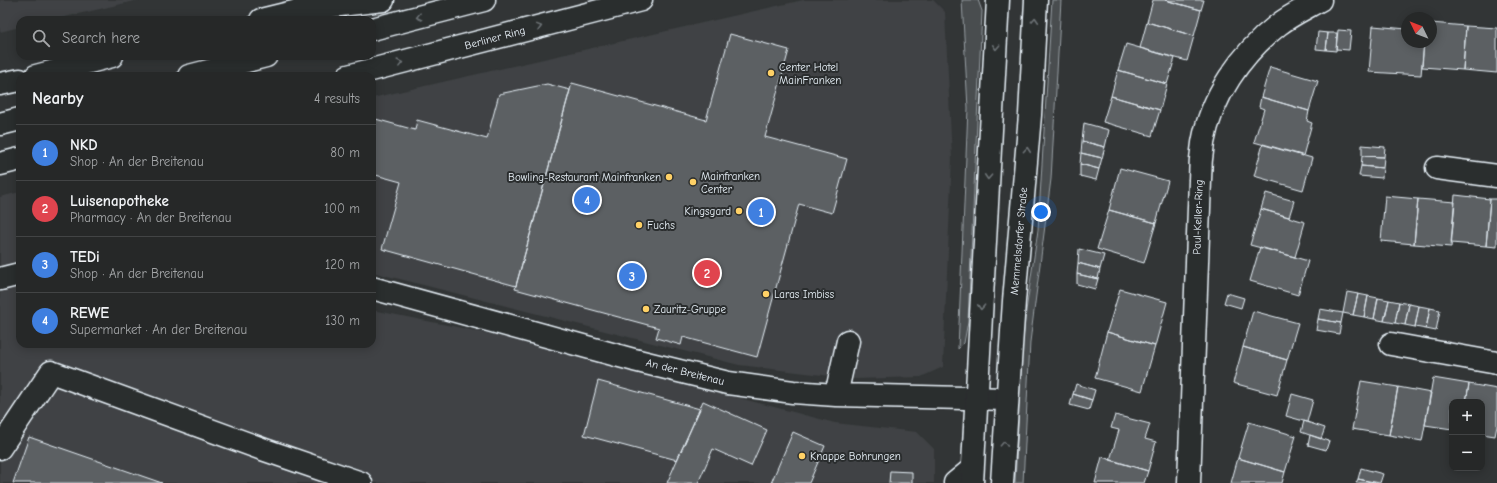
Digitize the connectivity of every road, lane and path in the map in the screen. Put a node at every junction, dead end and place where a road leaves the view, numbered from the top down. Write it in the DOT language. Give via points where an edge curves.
graph roads {
  1 [pos="383,0"];
  2 [pos="484,0"];
  3 [pos="641,0"];
  4 [pos="1036,0"];
  5 [pos="1320,0"];
  6 [pos="996,3"];
  7 [pos="280,16"];
  8 [pos="376,28"];
  9 [pos="97,60"];
  10 [pos="251,60"];
  11 [pos="51,72"];
  12 [pos="204,72"];
  13 [pos="363,72"];
  14 [pos="16,81"];
  15 [pos="0,84"];
  16 [pos="16,120"];
  17 [pos="0,124"];
  18 [pos="16,160"];
  19 [pos="0,164"];
  20 [pos="1437,168"];
  21 [pos="1497,176"];
  22 [pos="16,275"];
  23 [pos="0,279"];
  24 [pos="376,289"];
  25 [pos="848,341"];
  26 [pos="1391,344"];
  27 [pos="1497,363"];
  28 [pos="836,395"];
  29 [pos="976,398"];
  30 [pos="1007,399"];
  31 [pos="0,448"];
  32 [pos="972,476"];
  33 [pos="362,483"];
  34 [pos="956,483"];
  35 [pos="1002,483"];
  36 [pos="1189,483"];
  1 -- 7 [label="main road"];
  2 -- 8 [label="main road, one-way"];
  13 -- 3 [label="main road, Berliner Ring, one-way"];
  30 -- 4 [label="main road, Memmelsdorfer Straße, one-way" via="1030,115"];
  5 -- 36 [label="main road, Paul-Keller-Ring" via="1278,25 1251,50 1227,80 1210,116 1203,143 1200,180"];
  6 -- 29 [label="main road, one-way"];
  9 -- 11 [label="main road"];
  10 -- 12 [label="main road"];
  14 -- 15 [label="main road"];
  16 -- 17 [label="main road"];
  18 -- 19 [label="main road"];
  20 -- 21 [label="main road"];
  22 -- 23 [label="main road"];
  24 -- 28 [label="main road, An der Breitenau" via="613,355 728,383"];
  25 -- 28 [label="main road"];
  26 -- 27 [label="main road"];
  28 -- 29 [label="main road, An der Breitenau"];
  29 -- 30 [label="main road, An der Breitenau"];
  29 -- 32 [label="main road"];
  35 -- 30 [label="main road, Memmelsdorfer Straße, one-way"];
  31 -- 33 [label="main road" via="51,372"];
  32 -- 34 [label="main road"];
}
